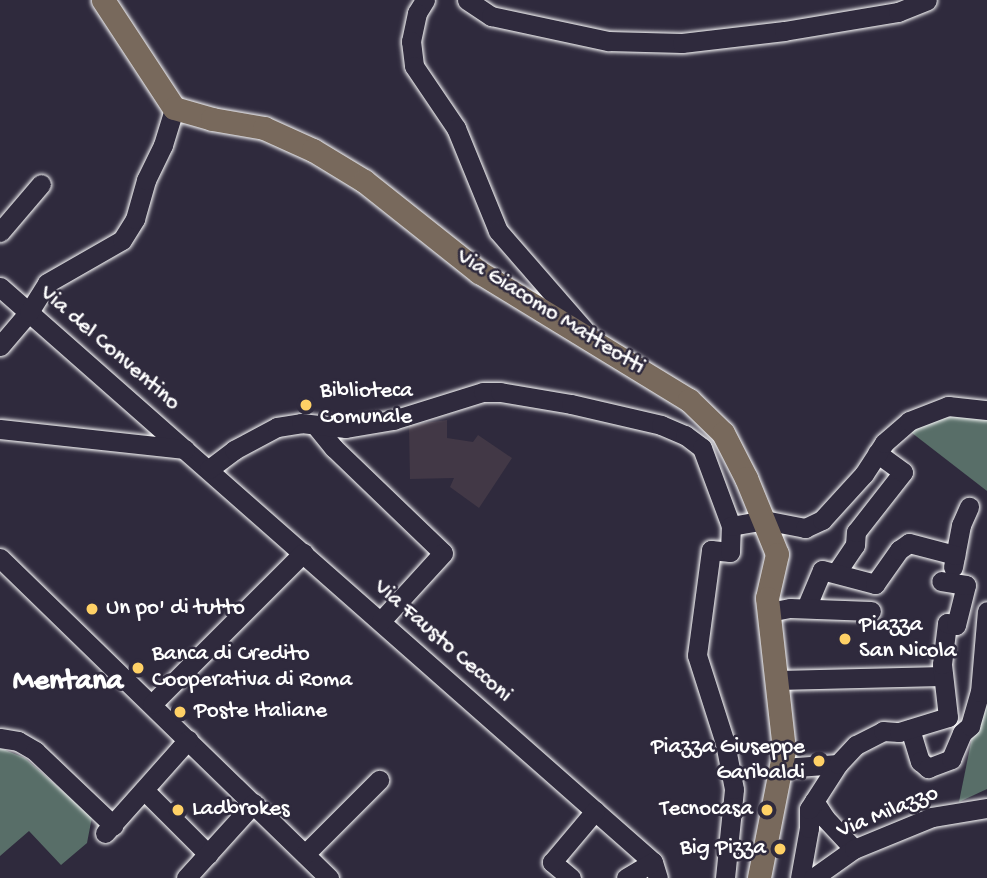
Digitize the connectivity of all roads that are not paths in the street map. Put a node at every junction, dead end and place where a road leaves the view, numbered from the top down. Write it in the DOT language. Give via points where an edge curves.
graph roads {
  1 [pos="103,0"];
  2 [pos="425,0"];
  3 [pos="467,0"];
  4 [pos="927,0"];
  5 [pos="174,108"];
  6 [pos="41,184"];
  7 [pos="0,232"];
  8 [pos="0,286"];
  9 [pos="29,312"];
  10 [pos="595,343"];
  11 [pos="0,346"];
  12 [pos="987,410"];
  13 [pos="316,426"];
  14 [pos="0,429"];
  15 [pos="185,449"];
  16 [pos="877,453"];
  17 [pos="209,469"];
  18 [pos="828,513"];
  19 [pos="960,518"];
  20 [pos="764,520"];
  21 [pos="732,526"];
  22 [pos="856,532"];
  23 [pos="303,553"];
  24 [pos="956,555"];
  25 [pos="0,558"];
  26 [pos="829,571"];
  27 [pos="806,608"];
  28 [pos="871,611"];
  29 [pos="987,611"];
  30 [pos="769,612"];
  31 [pos="381,621"];
  32 [pos="943,676"];
  33 [pos="776,680"];
  34 [pos="152,704"];
  35 [pos="910,729"];
  36 [pos="0,738"];
  37 [pos="188,740"];
  38 [pos="838,764"];
  39 [pos="783,768"];
  40 [pos="379,780"];
  41 [pos="144,790"];
  42 [pos="254,803"];
  43 [pos="812,805"];
  44 [pos="987,808"];
  45 [pos="595,811"];
  46 [pos="854,849"];
  47 [pos="208,853"];
  48 [pos="305,854"];
  49 [pos="656,870"];
  50 [pos="186,878"];
  51 [pos="329,878"];
  52 [pos="571,878"];
  53 [pos="626,878"];
  54 [pos="725,878"];
  55 [pos="760,878"];
  56 [pos="800,878"];
  57 [pos="813,878"];
  1 -- 5 [label="main road"];
  2 -- 10 [label="street" via="411,41 414,66 456,128 498,231"];
  3 -- 4 [label="street" via="491,16 608,41 682,43 784,32 898,12"];
  5 -- 9 [label="street" via="135,219 122,240 47,283"];
  5 -- 10 [label="main road, Via Giacomo Matteotti" via="264,128 313,150 364,181 479,272"];
  6 -- 7 [label="street"];
  8 -- 9 [label="street, Via del Conventino"];
  9 -- 11 [label="street"];
  9 -- 15 [label="street, Via del Conventino"];
  10 -- 20 [label="main road, Via Giacomo Matteotti" via="689,400 723,433"];
  12 -- 16 [label="street" via="948,406 909,421"];
  13 -- 17 [label="street" via="277,427"];
  13 -- 21 [label="street" via="346,428 393,420 483,392 570,404 661,425 702,448"];
  13 -- 31 [label="street" via="443,553"];
  14 -- 15 [label="street"];
  15 -- 17 [label="street, Via Fausto Cecconi"];
  16 -- 18 [label="street"];
  16 -- 22 [label="street" via="903,472"];
  17 -- 23 [label="street, Via Fausto Cecconi"];
  18 -- 20 [label="street" via="805,528"];
  18 -- 22 [label="street"];
  19 -- 24 [label="street"];
  20 -- 21 [label="street"];
  20 -- 30 [label="main road, Via Giacomo Matteotti" via="777,554 767,598"];
  21 -- 54 [label="street" via="730,552 711,550 696,655 725,743 734,789"];
  22 -- 26 [label="street" via="855,545"];
  23 -- 31 [label="street, Via Fausto Cecconi"];
  23 -- 34 [label="street"];
  24 -- 26 [label="street" via="909,543 875,584"];
  24 -- 32 [label="street" via="946,581 966,585 956,625 947,622"];
  25 -- 34 [label="street"];
  26 -- 27 [label="street"];
  27 -- 28 [label="street"];
  27 -- 30 [label="street"];
  29 -- 35 [label="street" via="979,692 970,726 951,759 928,768 920,761"];
  30 -- 33 [label="main road, Via Giacomo Matteotti"];
  31 -- 45 [label="street, Via Fausto Cecconi"];
  32 -- 33 [label="street"];
  32 -- 35 [label="street" via="948,717"];
  33 -- 39 [label="main road, Via Giacomo Matteotti"];
  34 -- 37 [label="street"];
  35 -- 38 [label="street" via="883,731 856,745"];
  36 -- 41 [label="street" via="35,751 108,829"];
  37 -- 41 [label="street"];
  37 -- 42 [label="street"];
  38 -- 39 [label="street"];
  38 -- 43 [label="street"];
  39 -- 55 [label="main road, Via Giacomo Matteotti"];
  40 -- 48 [label="street"];
  41 -- 47 [label="street"];
  42 -- 47 [label="street"];
  42 -- 48 [label="street"];
  43 -- 46 [label="street"];
  43 -- 56 [label="street"];
  44 -- 46 [label="street, Via Milazzo" via="932,817"];
  45 -- 49 [label="street, Via Fausto Cecconi"];
  45 -- 52 [label="street" via="552,862"];
  46 -- 57 [label="street, Via Milazzo"];
  47 -- 50 [label="street"];
  48 -- 51 [label="street"];
  49 -- 53 [label="street"];
}
